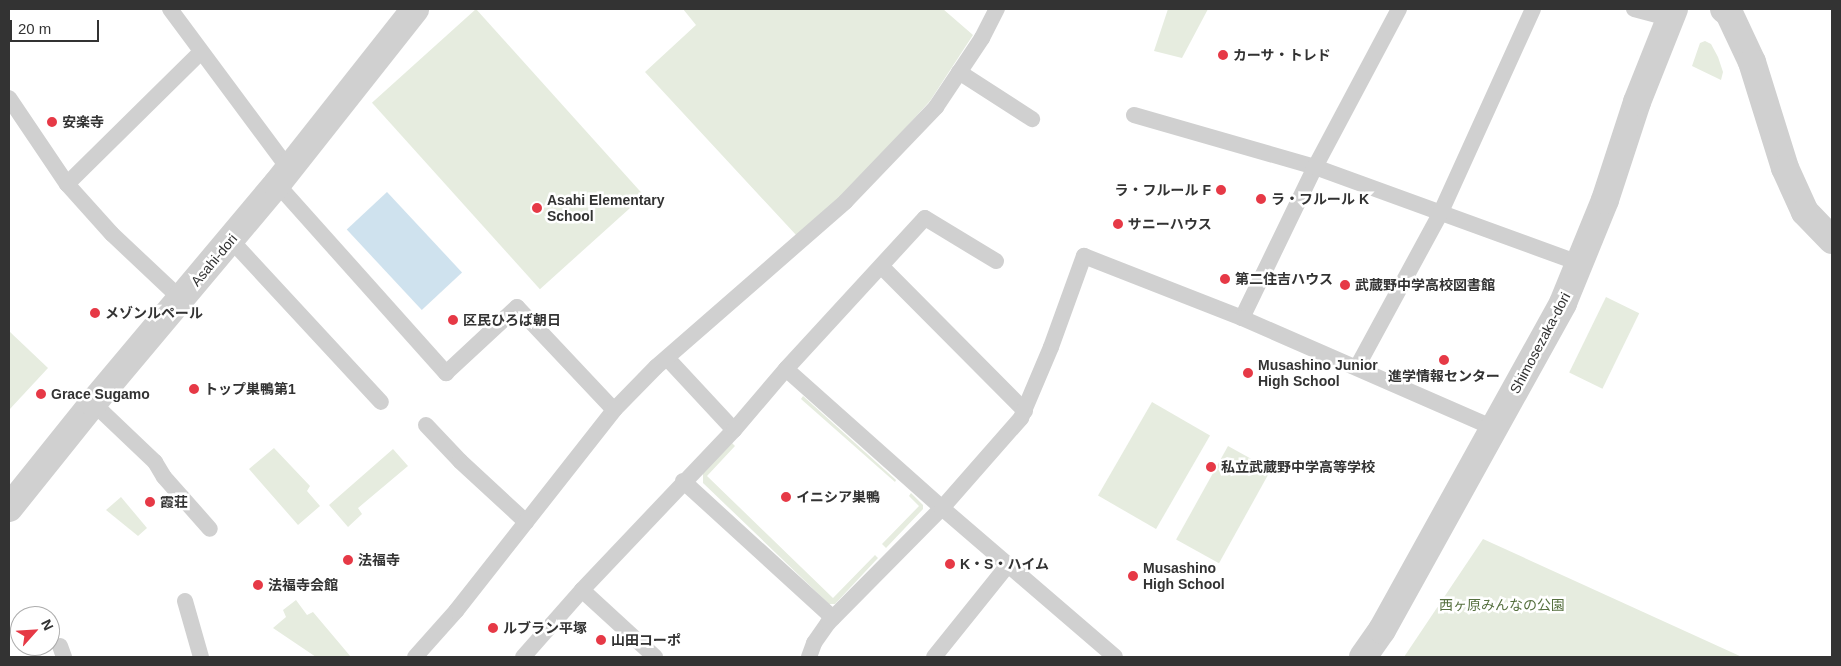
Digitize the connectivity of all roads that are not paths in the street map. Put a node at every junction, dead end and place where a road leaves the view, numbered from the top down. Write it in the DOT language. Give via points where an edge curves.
graph roads {
  1 [pos="170,9"];
  2 [pos="414,9"];
  3 [pos="997,9"];
  4 [pos="1399,9"];
  5 [pos="1533,9"];
  6 [pos="1634,9"];
  7 [pos="1729,10"];
  8 [pos="1673,14"];
  9 [pos="201,52"];
  10 [pos="959,72"];
  11 [pos="9,98"];
  12 [pos="1134,115"];
  13 [pos="1032,119"];
  14 [pos="1315,166"];
  15 [pos="283,177"];
  16 [pos="67,184"];
  17 [pos="1440,214"];
  18 [pos="230,239"];
  19 [pos="1832,240"];
  20 [pos="996,261"];
  21 [pos="1580,264"];
  22 [pos="882,267"];
  23 [pos="181,299"];
  24 [pos="1242,318"];
  25 [pos="667,358"];
  26 [pos="1357,368"];
  27 [pos="786,369"];
  28 [pos="381,402"];
  29 [pos="93,403"];
  30 [pos="614,410"];
  31 [pos="1025,411"];
  32 [pos="426,425"];
  33 [pos="1494,428"];
  34 [pos="734,430"];
  35 [pos="683,480"];
  36 [pos="9,508"];
  37 [pos="942,508"];
  38 [pos="526,522"];
  39 [pos="210,529"];
  40 [pos="1008,565"];
  41 [pos="582,590"];
  42 [pos="185,601"];
  43 [pos="833,618"];
  44 [pos="201,657"];
  45 [pos="415,657"];
  46 [pos="523,657"];
  47 [pos="655,657"];
  48 [pos="809,657"];
  49 [pos="934,657"];
  50 [pos="1115,657"];
  51 [pos="1363,657"];
  1 -- 9 [label="lane"];
  2 -- 15 [label="street, Asahi-dori"];
  3 -- 10 [label="lane"];
  4 -- 14 [label="lane"];
  5 -- 17 [label="lane"];
  6 -- 8 [label="lane"];
  7 -- 19 [label="street" via="1752,62 1785,168 1801,204"];
  8 -- 21 [label="street, Shimosezaka-dori" via="1637,102"];
  9 -- 15 [label="lane"];
  9 -- 16 [label="lane"];
  10 -- 13 [label="lane"];
  10 -- 25 [label="lane" via="936,107 845,202"];
  11 -- 16 [label="lane"];
  12 -- 14 [label="lane"];
  14 -- 17 [label="lane"];
  14 -- 24 [label="lane"];
  15 -- 18 [label="street, Asahi-dori"];
  15 -- 30 [label="lane" via="446,373 517,307"];
  16 -- 23 [label="lane" via="112,234"];
  17 -- 21 [label="lane"];
  17 -- 26 [label="lane"];
  18 -- 23 [label="street, Asahi-dori"];
  18 -- 28 [label="lane"];
  20 -- 22 [label="lane" via="925,218"];
  21 -- 33 [label="street, Shimosezaka-dori"];
  22 -- 27 [label="lane"];
  22 -- 31 [label="lane"];
  23 -- 29 [label="street, Asahi-dori"];
  24 -- 26 [label="lane"];
  24 -- 31 [label="lane" via="1084,256"];
  25 -- 30 [label="lane"];
  25 -- 34 [label="lane"];
  26 -- 33 [label="lane"];
  27 -- 34 [label="lane"];
  27 -- 37 [label="lane"];
  29 -- 36 [label="street, Asahi-dori"];
  29 -- 39 [label="lane" via="155,462 164,477"];
  30 -- 38 [label="lane"];
  31 -- 37 [label="lane"];
  32 -- 38 [label="lane" via="460,462"];
  33 -- 51 [label="street, Shimosezaka-dori" via="1382,630"];
  34 -- 35 [label="lane"];
  35 -- 41 [label="lane"];
  35 -- 43 [label="lane"];
  37 -- 40 [label="lane"];
  37 -- 43 [label="lane"];
  38 -- 45 [label="lane"];
  40 -- 49 [label="lane"];
  40 -- 50 [label="lane"];
  41 -- 46 [label="lane"];
  41 -- 47 [label="lane"];
  42 -- 44 [label="lane"];
  43 -- 48 [label="lane" via="814,643"];
}
